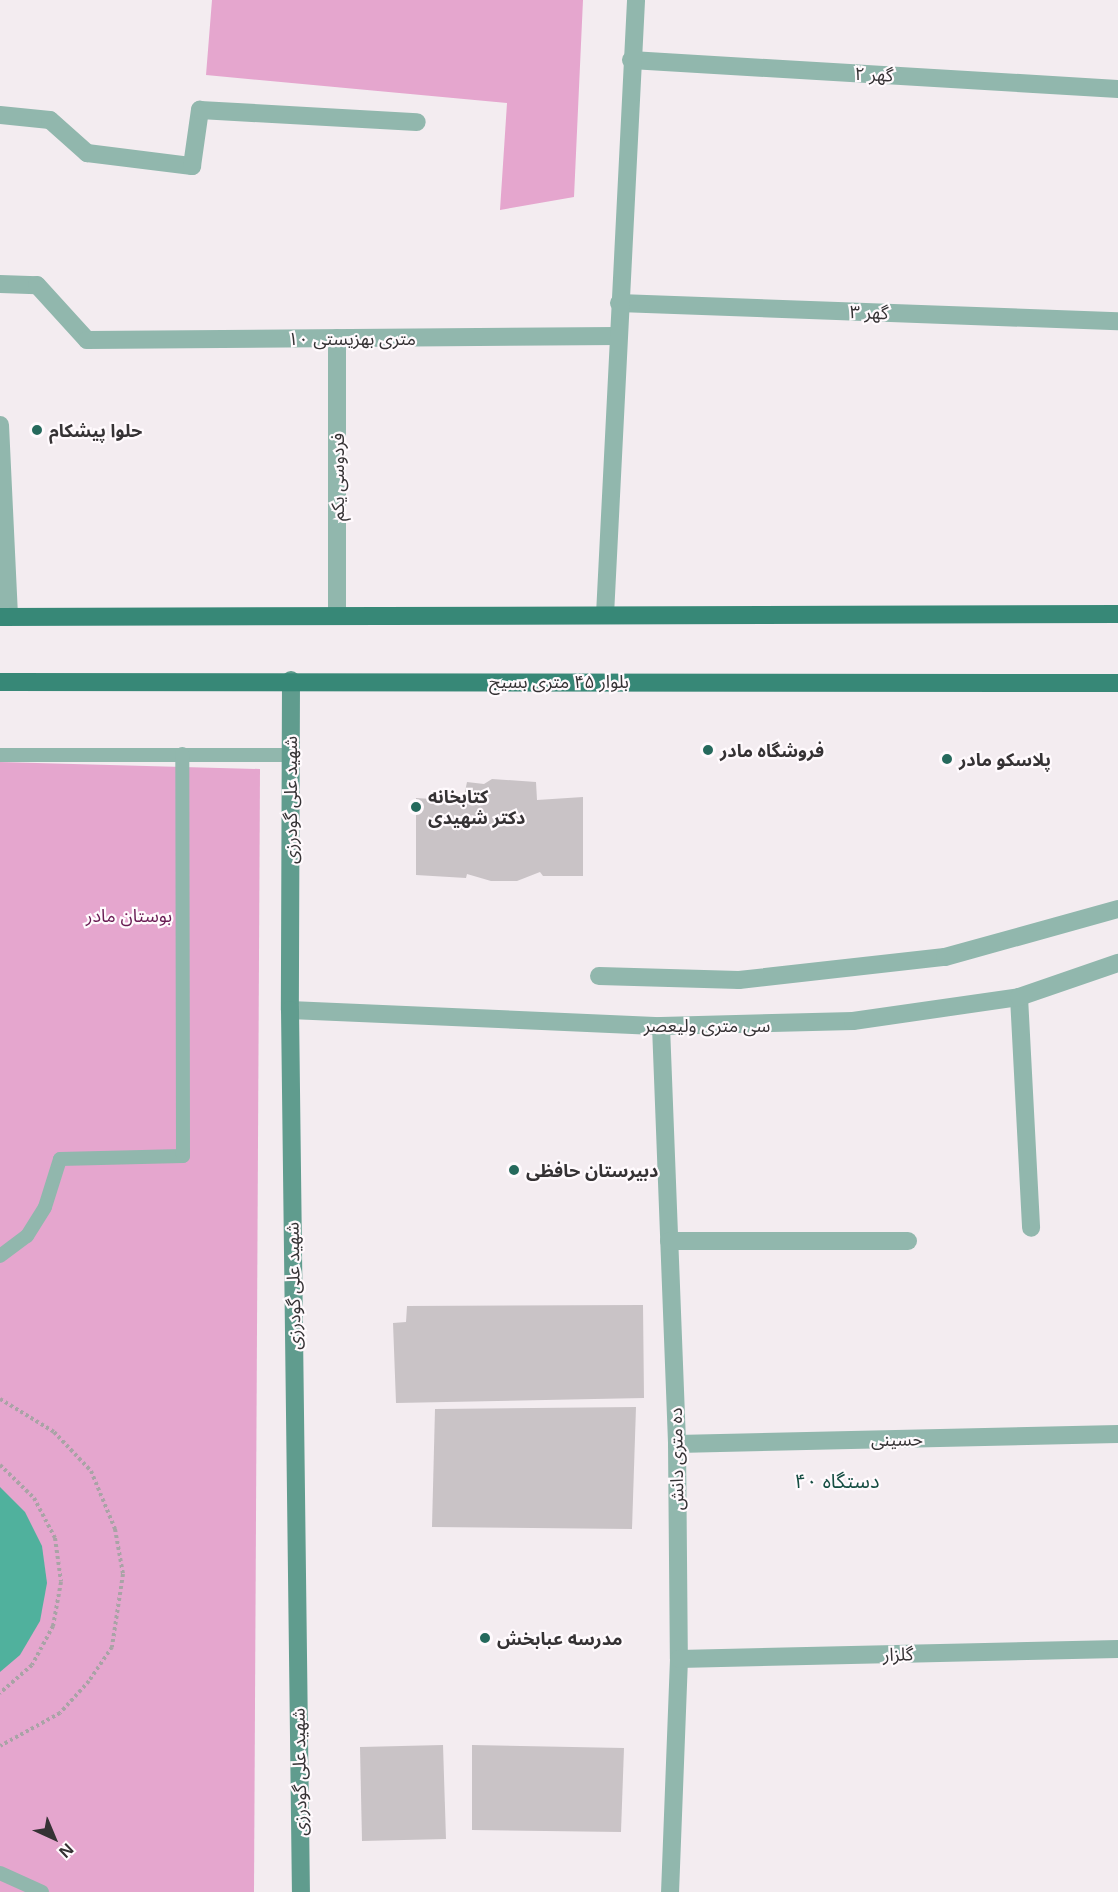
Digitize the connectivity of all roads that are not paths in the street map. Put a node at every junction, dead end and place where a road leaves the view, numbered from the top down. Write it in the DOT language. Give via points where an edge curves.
graph roads {
  1 [pos="636,0"];
  2 [pos="631,60"];
  3 [pos="1118,89"];
  4 [pos="0,115"];
  5 [pos="417,122"];
  6 [pos="0,284"];
  7 [pos="619,303"];
  8 [pos="1118,321"];
  9 [pos="618,336"];
  10 [pos="337,338"];
  11 [pos="0,425"];
  12 [pos="1118,614"];
  13 [pos="605,615"];
  14 [pos="338,616"];
  15 [pos="4,617"];
  16 [pos="291,680"];
  17 [pos="0,682"];
  18 [pos="1118,683"];
  19 [pos="182,754"];
  20 [pos="0,755"];
  21 [pos="290,755"];
  22 [pos="1118,909"];
  23 [pos="1118,963"];
  24 [pos="599,976"];
  25 [pos="1019,997"];
  26 [pos="290,1010"];
  27 [pos="661,1026"];
  28 [pos="1031,1228"];
  29 [pos="669,1241"];
  30 [pos="908,1241"];
  31 [pos="0,1256"];
  32 [pos="1118,1434"];
  33 [pos="677,1444"];
  34 [pos="1118,1649"];
  35 [pos="679,1659"];
  36 [pos="0,1873"];
  37 [pos="42,1892"];
  38 [pos="301,1892"];
  39 [pos="670,1892"];
  1 -- 2 [label="street"];
  2 -- 3 [label="street, گهر ۲"];
  2 -- 7 [label="street"];
  4 -- 5 [label="street" via="50,120 87,153 192,166 200,110"];
  6 -- 10 [label="street, ۱۰ متری بهزیستی" via="37,285 87,340"];
  7 -- 8 [label="street, گهر ۳"];
  7 -- 9 [label="street"];
  9 -- 10 [label="street, ۱۰ متری بهزیستی"];
  9 -- 13 [label="street"];
  10 -- 14 [label="street, فردوسی یکم"];
  11 -- 15 [label="street"];
  12 -- 13 [label="main road"];
  13 -- 14 [label="main road"];
  14 -- 15 [label="main road"];
  16 -- 17 [label="main road, بلوار ۴۵ متری بسیج"];
  16 -- 18 [label="main road, بلوار ۴۵ متری بسیج"];
  16 -- 21 [label="street, شهید علی گودرزی"];
  19 -- 20 [label="lane"];
  19 -- 21 [label="lane"];
  19 -- 31 [label="lane" via="183,1156 60,1159 45,1207 27,1236"];
  21 -- 26 [label="street, شهید علی گودرزی"];
  22 -- 24 [label="street" via="945,957 739,980"];
  23 -- 25 [label="street, سی متری ولیعصر"];
  25 -- 27 [label="street, سی متری ولیعصر" via="853,1021"];
  25 -- 28 [label="street"];
  26 -- 27 [label="street, سی متری ولیعصر"];
  26 -- 38 [label="street, شهید علی گودرزی"];
  27 -- 29 [label="street, ده متری دانش"];
  29 -- 30 [label="street"];
  29 -- 33 [label="street, ده متری دانش"];
  32 -- 33 [label="street, حسینی"];
  33 -- 35 [label="street, ده متری دانش"];
  34 -- 35 [label="street, گلزار"];
  35 -- 39 [label="street, ده متری دانش"];
  36 -- 37 [label="lane"];
}
